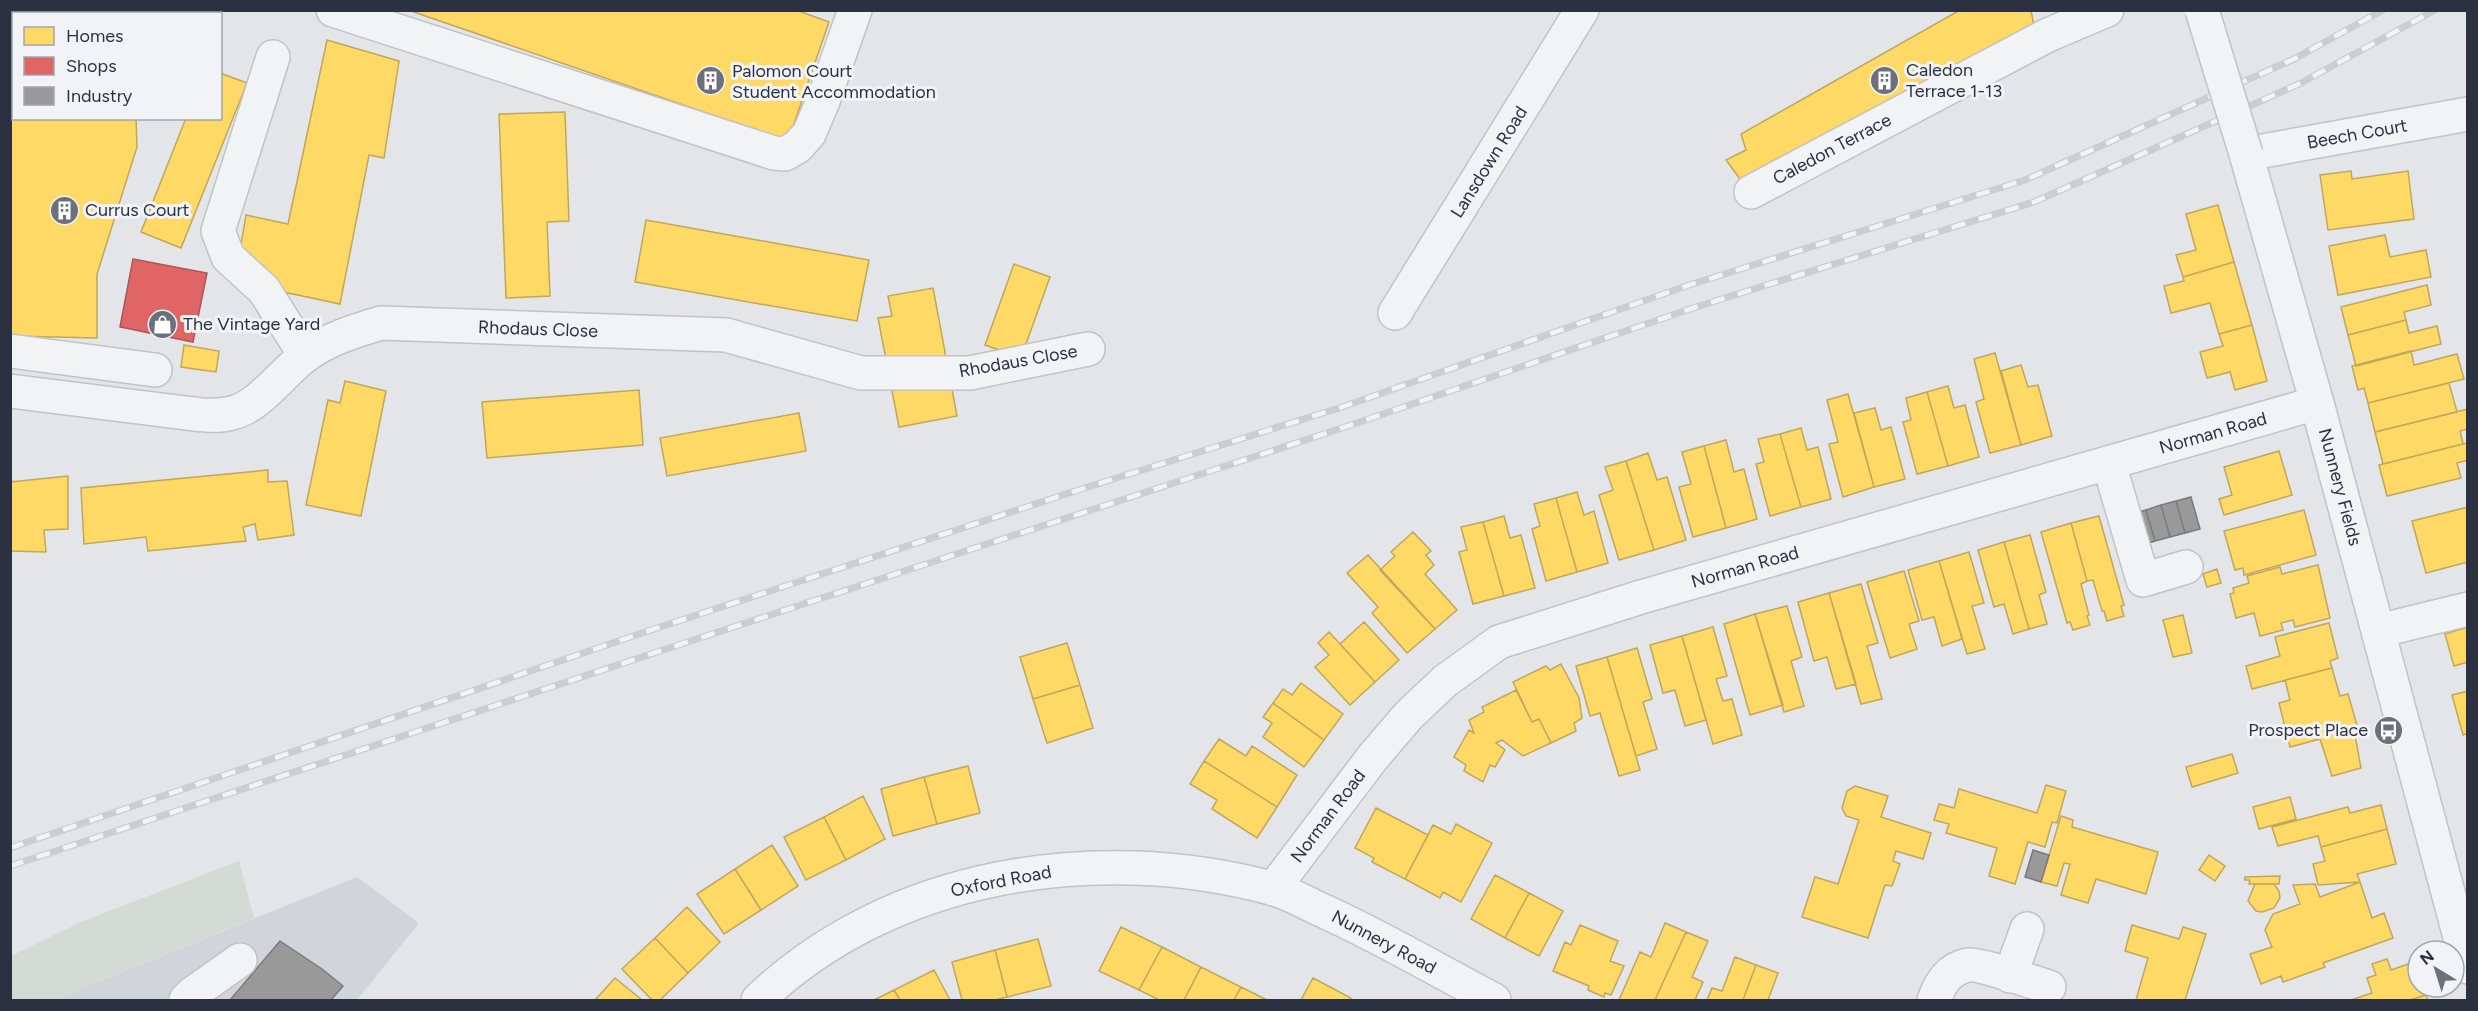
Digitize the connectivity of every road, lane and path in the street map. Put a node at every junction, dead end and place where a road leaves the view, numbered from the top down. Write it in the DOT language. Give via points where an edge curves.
graph roads {
  1 [pos="333,10"];
  2 [pos="855,10"];
  3 [pos="1582,10"];
  4 [pos="2107,10"];
  5 [pos="2202,10"];
  6 [pos="273,57"];
  7 [pos="2468,114"];
  8 [pos="2246,154"];
  9 [pos="1751,192"];
  10 [pos="1395,313"];
  11 [pos="1088,349"];
  12 [pos="10,351"];
  13 [pos="305,355"];
  14 [pos="155,370"];
  15 [pos="10,391"];
  16 [pos="2317,403"];
  17 [pos="2109,464"];
  18 [pos="2186,567"];
  19 [pos="2468,609"];
  20 [pos="2378,632"];
  21 [pos="1273,889"];
  22 [pos="2027,929"];
  23 [pos="240,960"];
  24 [pos="2468,967"];
  25 [pos="2010,976"];
  26 [pos="2049,987"];
  27 [pos="186,1000"];
  28 [pos="758,1000"];
  29 [pos="1494,1000"];
  30 [pos="1934,1000"];
  1 -- 2 [label="street" via="785,154 809,134"];
  3 -- 10 [label="street, Lansdown Road"];
  4 -- 9 [label="street, Caledon Terrace" via="2048,36"];
  5 -- 8 [label="street, Nunnery Fields, bridge"];
  6 -- 13 [label="street" via="218,231 228,257 264,290"];
  7 -- 8 [label="street, Beech Court"];
  8 -- 16 [label="street, Nunnery Fields"];
  11 -- 13 [label="street, Rhodaus Close" via="970,373 861,373 726,335 381,323 339,336"];
  12 -- 14 [label="street"];
  13 -- 15 [label="street, Rhodaus Close" via="252,404 234,413 214,416"];
  16 -- 17 [label="street, Norman Road"];
  16 -- 20 [label="street, Nunnery Fields"];
  17 -- 18 [label="street" via="2143,580"];
  17 -- 21 [label="street, Norman Road" via="1641,597 1499,642 1444,681 1409,716"];
  19 -- 20 [label="street"];
  20 -- 24 [label="street, Nunnery Fields"];
  21 -- 28 [label="street, Oxford Road" via="1174,870 1087,868 975,882 878,918 822,950"];
  21 -- 29 [label="street, Nunnery Road" via="1345,920"];
  22 -- 25 [label="street"];
  23 -- 27 [label="street"];
  25 -- 26 [label="street"];
  25 -- 30 [label="street" via="1969,964 1941,981"];
}
